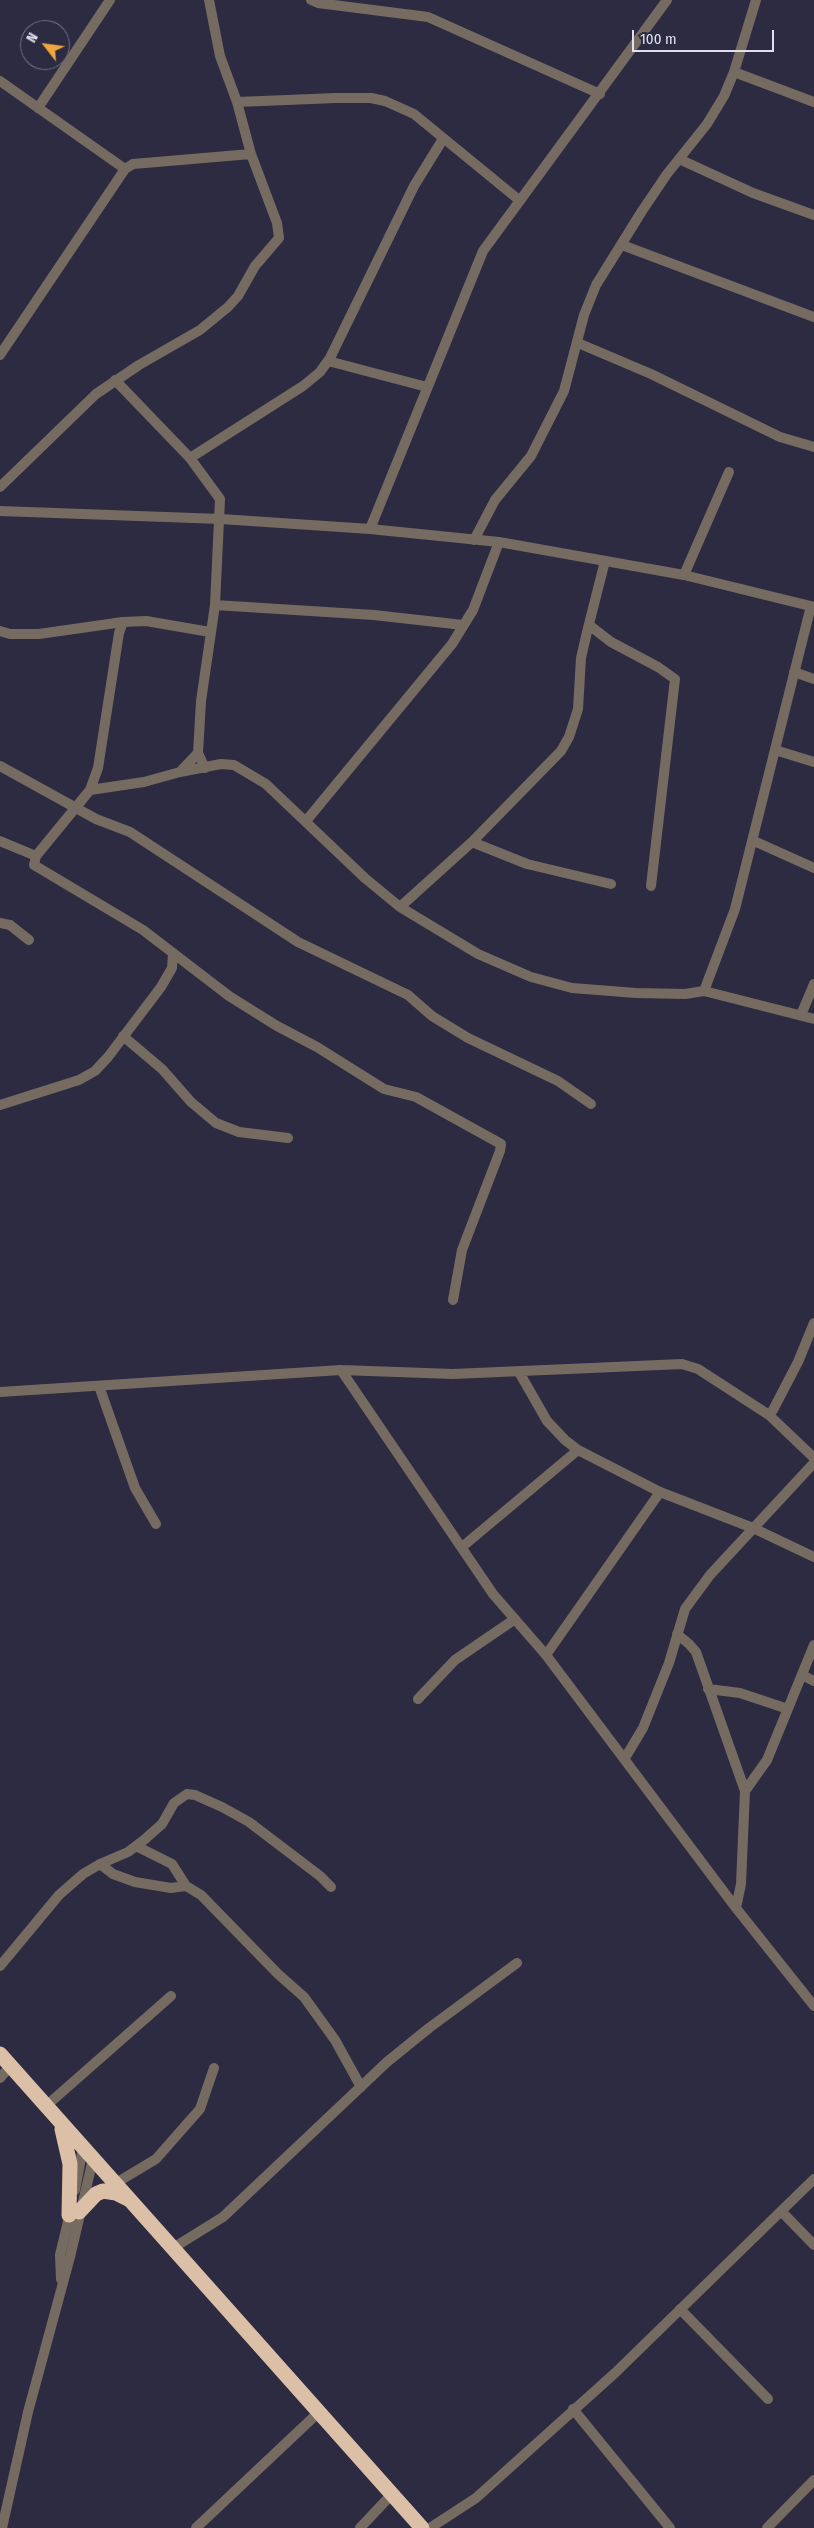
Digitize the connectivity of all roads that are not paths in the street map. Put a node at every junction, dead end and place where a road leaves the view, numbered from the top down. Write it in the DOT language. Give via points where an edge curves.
graph roads {
  1 [pos="110,0"];
  2 [pos="209,0"];
  3 [pos="311,0"];
  4 [pos="667,0"];
  5 [pos="756,0"];
  6 [pos="734,72"];
  7 [pos="0,82"];
  8 [pos="600,94"];
  9 [pos="237,102"];
  10 [pos="814,102"];
  11 [pos="38,108"];
  12 [pos="443,139"];
  13 [pos="251,154"];
  14 [pos="679,159"];
  15 [pos="125,169"];
  16 [pos="519,200"];
  17 [pos="814,215"];
  18 [pos="622,244"];
  19 [pos="814,316"];
  20 [pos="578,343"];
  21 [pos="0,355"];
  22 [pos="328,361"];
  23 [pos="115,380"];
  24 [pos="427,387"];
  25 [pos="814,447"];
  26 [pos="190,458"];
  27 [pos="729,472"];
  28 [pos="0,488"];
  29 [pos="0,511"];
  30 [pos="221,519"];
  31 [pos="370,529"];
  32 [pos="474,540"];
  33 [pos="500,542"];
  34 [pos="605,561"];
  35 [pos="684,575"];
  36 [pos="214,605"];
  37 [pos="812,606"];
  38 [pos="123,622"];
  39 [pos="463,625"];
  40 [pos="589,625"];
  41 [pos="0,631"];
  42 [pos="210,632"];
  43 [pos="794,672"];
  44 [pos="814,679"];
  45 [pos="775,750"];
  46 [pos="198,754"];
  47 [pos="814,762"];
  48 [pos="0,766"];
  49 [pos="206,768"];
  50 [pos="180,772"];
  51 [pos="90,790"];
  52 [pos="78,807"];
  53 [pos="306,821"];
  54 [pos="0,841"];
  55 [pos="754,841"];
  56 [pos="472,842"];
  57 [pos="36,856"];
  58 [pos="814,868"];
  59 [pos="611,884"];
  60 [pos="651,886"];
  61 [pos="400,907"];
  62 [pos="0,922"];
  63 [pos="29,940"];
  64 [pos="173,954"];
  65 [pos="814,984"];
  66 [pos="704,991"];
  67 [pos="801,1015"];
  68 [pos="814,1018"];
  69 [pos="124,1036"];
  70 [pos="591,1104"];
  71 [pos="0,1105"];
  72 [pos="288,1138"];
  73 [pos="453,1300"];
  74 [pos="814,1323"];
  75 [pos="341,1370"];
  76 [pos="518,1372"];
  77 [pos="99,1386"];
  78 [pos="0,1392"];
  79 [pos="768,1415"];
  80 [pos="578,1450"];
  81 [pos="814,1458"];
  82 [pos="814,1463"];
  83 [pos="660,1492"];
  84 [pos="156,1524"];
  85 [pos="753,1528"];
  86 [pos="462,1548"];
  87 [pos="814,1557"];
  88 [pos="515,1620"];
  89 [pos="677,1634"];
  90 [pos="814,1644"];
  91 [pos="546,1655"];
  92 [pos="802,1674"];
  93 [pos="814,1681"];
  94 [pos="708,1689"];
  95 [pos="418,1699"];
  96 [pos="788,1709"];
  97 [pos="625,1758"];
  98 [pos="745,1790"];
  99 [pos="136,1846"];
  100 [pos="100,1864"];
  101 [pos="186,1886"];
  102 [pos="331,1887"];
  103 [pos="736,1908"];
  104 [pos="517,1963"];
  105 [pos="0,1966"];
  106 [pos="171,1996"];
  107 [pos="814,2006"];
  108 [pos="3,2066"];
  109 [pos="214,2068"];
  110 [pos="361,2087"];
  111 [pos="46,2106"];
  112 [pos="59,2121"];
  113 [pos="88,2153"];
  114 [pos="814,2179"];
  115 [pos="116,2183"];
  116 [pos="134,2203"];
  117 [pos="781,2211"];
  118 [pos="74,2213"];
  119 [pos="814,2244"];
  120 [pos="173,2248"];
  121 [pos="680,2309"];
  122 [pos="768,2399"];
  123 [pos="573,2409"];
  124 [pos="319,2412"];
  125 [pos="814,2480"];
  126 [pos="392,2494"];
  127 [pos="2,2528"];
  128 [pos="196,2528"];
  129 [pos="360,2528"];
  130 [pos="422,2528"];
  131 [pos="430,2528"];
  132 [pos="670,2528"];
  133 [pos="767,2528"];
  1 -- 11 [label="street"];
  2 -- 9 [label="street" via="220,56"];
  3 -- 8 [label="street" via="428,17"];
  4 -- 8 [label="street"];
  5 -- 6 [label="street"];
  6 -- 10 [label="street"];
  6 -- 14 [label="street" via="707,124"];
  7 -- 11 [label="street"];
  8 -- 16 [label="street"];
  9 -- 12 [label="street" via="371,98 414,114"];
  9 -- 13 [label="street"];
  11 -- 15 [label="street"];
  12 -- 16 [label="street"];
  12 -- 22 [label="street" via="414,186"];
  13 -- 15 [label="street" via="133,164"];
  13 -- 23 [label="street" via="277,223 280,234 276,243 255,266 228,307 200,330"];
  14 -- 17 [label="street" via="753,193"];
  14 -- 18 [label="street"];
  15 -- 21 [label="street"];
  16 -- 24 [label="street" via="483,251"];
  18 -- 19 [label="street"];
  18 -- 20 [label="street" via="587,303"];
  20 -- 25 [label="street" via="651,374 780,437"];
  20 -- 32 [label="street" via="564,391 539,441 518,474 495,500"];
  22 -- 24 [label="street"];
  22 -- 26 [label="street" via="317,376 303,386"];
  23 -- 26 [label="street"];
  23 -- 28 [label="street" via="96,394"];
  24 -- 31 [label="street"];
  26 -- 30 [label="street" via="220,499"];
  27 -- 35 [label="street"];
  29 -- 30 [label="street"];
  30 -- 31 [label="street"];
  30 -- 36 [label="street"];
  31 -- 32 [label="street"];
  32 -- 33 [label="street"];
  33 -- 34 [label="street"];
  33 -- 39 [label="street" via="473,610"];
  34 -- 35 [label="street"];
  34 -- 40 [label="street"];
  35 -- 37 [label="street"];
  36 -- 39 [label="street" via="374,614"];
  36 -- 42 [label="street"];
  37 -- 43 [label="street"];
  38 -- 41 [label="street" via="39,634"];
  38 -- 42 [label="street" via="146,621"];
  38 -- 51 [label="street" via="98,768"];
  39 -- 53 [label="street" via="437,663"];
  40 -- 56 [label="street" via="582,658 577,716 569,737 561,751"];
  40 -- 60 [label="street" via="611,642 674,679"];
  42 -- 46 [label="street"];
  43 -- 44 [label="street"];
  43 -- 45 [label="street"];
  45 -- 47 [label="street"];
  45 -- 55 [label="street"];
  46 -- 49 [label="street"];
  46 -- 50 [label="street"];
  48 -- 52 [label="street"];
  49 -- 50 [label="street"];
  49 -- 53 [label="street" via="234,765 249,772"];
  50 -- 51 [label="street" via="144,782"];
  51 -- 52 [label="street"];
  52 -- 57 [label="street"];
  52 -- 70 [label="street" via="159,849 298,942 408,995 432,1016 468,1038 558,1081"];
  53 -- 61 [label="street"];
  54 -- 57 [label="street"];
  55 -- 58 [label="street"];
  55 -- 66 [label="street" via="735,909"];
  56 -- 59 [label="street" via="527,864"];
  56 -- 61 [label="street"];
  57 -- 64 [label="street" via="34,862 38,869 121,916"];
  61 -- 66 [label="street" via="478,954 531,977 572,988 636,993"];
  62 -- 63 [label="street" via="10,925"];
  64 -- 69 [label="street" via="172,968 162,987"];
  64 -- 73 [label="street" via="229,996 384,1089 416,1097 502,1144 462,1250"];
  65 -- 67 [label="street"];
  66 -- 67 [label="street"];
  67 -- 68 [label="street"];
  69 -- 71 [label="street" via="95,1071 79,1080"];
  69 -- 72 [label="street" via="216,1123 239,1132"];
  74 -- 79 [label="street" via="798,1362"];
  75 -- 76 [label="street" via="416,1374"];
  75 -- 77 [label="street"];
  75 -- 86 [label="street"];
  76 -- 79 [label="street" via="682,1364 698,1369"];
  76 -- 80 [label="street" via="547,1421"];
  77 -- 78 [label="street"];
  77 -- 84 [label="street" via="135,1488"];
  79 -- 81 [label="street"];
  80 -- 83 [label="street"];
  80 -- 86 [label="street"];
  82 -- 85 [label="street"];
  83 -- 85 [label="street"];
  83 -- 91 [label="street"];
  85 -- 87 [label="street"];
  85 -- 89 [label="street" via="710,1575 685,1609"];
  86 -- 88 [label="street"];
  88 -- 91 [label="street"];
  88 -- 95 [label="street" via="455,1660"];
  89 -- 94 [label="street" via="696,1652"];
  89 -- 97 [label="street" via="643,1728"];
  90 -- 92 [label="street"];
  91 -- 97 [label="street"];
  92 -- 93 [label="street"];
  92 -- 96 [label="street"];
  94 -- 96 [label="street" via="740,1693"];
  94 -- 98 [label="street"];
  96 -- 98 [label="street" via="767,1760"];
  97 -- 103 [label="street"];
  98 -- 103 [label="street" via="741,1884"];
  99 -- 100 [label="street"];
  99 -- 101 [label="street" via="172,1864"];
  99 -- 102 [label="street" via="162,1824 182,1796 196,1795 249,1822"];
  100 -- 101 [label="street" via="113,1874 136,1882 171,1888"];
  100 -- 105 [label="street" via="59,1895"];
  101 -- 110 [label="street" via="208,1902 304,1997 335,2040"];
  103 -- 107 [label="street"];
  104 -- 110 [label="street" via="429,2028"];
  106 -- 111 [label="street"];
  108 -- 111 [label="highway"];
  109 -- 115 [label="street" via="200,2108 156,2159"];
  110 -- 120 [label="street" via="223,2217"];
  111 -- 112 [label="highway"];
  112 -- 113 [label="highway"];
  112 -- 118 [label="highway" via="68,2147"];
  113 -- 115 [label="highway"];
  113 -- 118 [label="street"];
  114 -- 117 [label="street"];
  115 -- 116 [label="highway"];
  116 -- 118 [label="highway" via="103,2190"];
  116 -- 120 [label="highway"];
  117 -- 119 [label="street"];
  117 -- 121 [label="street"];
  118 -- 127 [label="street" via="70,2257"];
  120 -- 124 [label="highway"];
  121 -- 122 [label="street"];
  121 -- 123 [label="street"];
  123 -- 131 [label="street" via="476,2498"];
  123 -- 132 [label="street"];
  124 -- 126 [label="highway"];
  124 -- 128 [label="street"];
  125 -- 133 [label="street"];
  126 -- 129 [label="street"];
  126 -- 130 [label="highway"];
}
